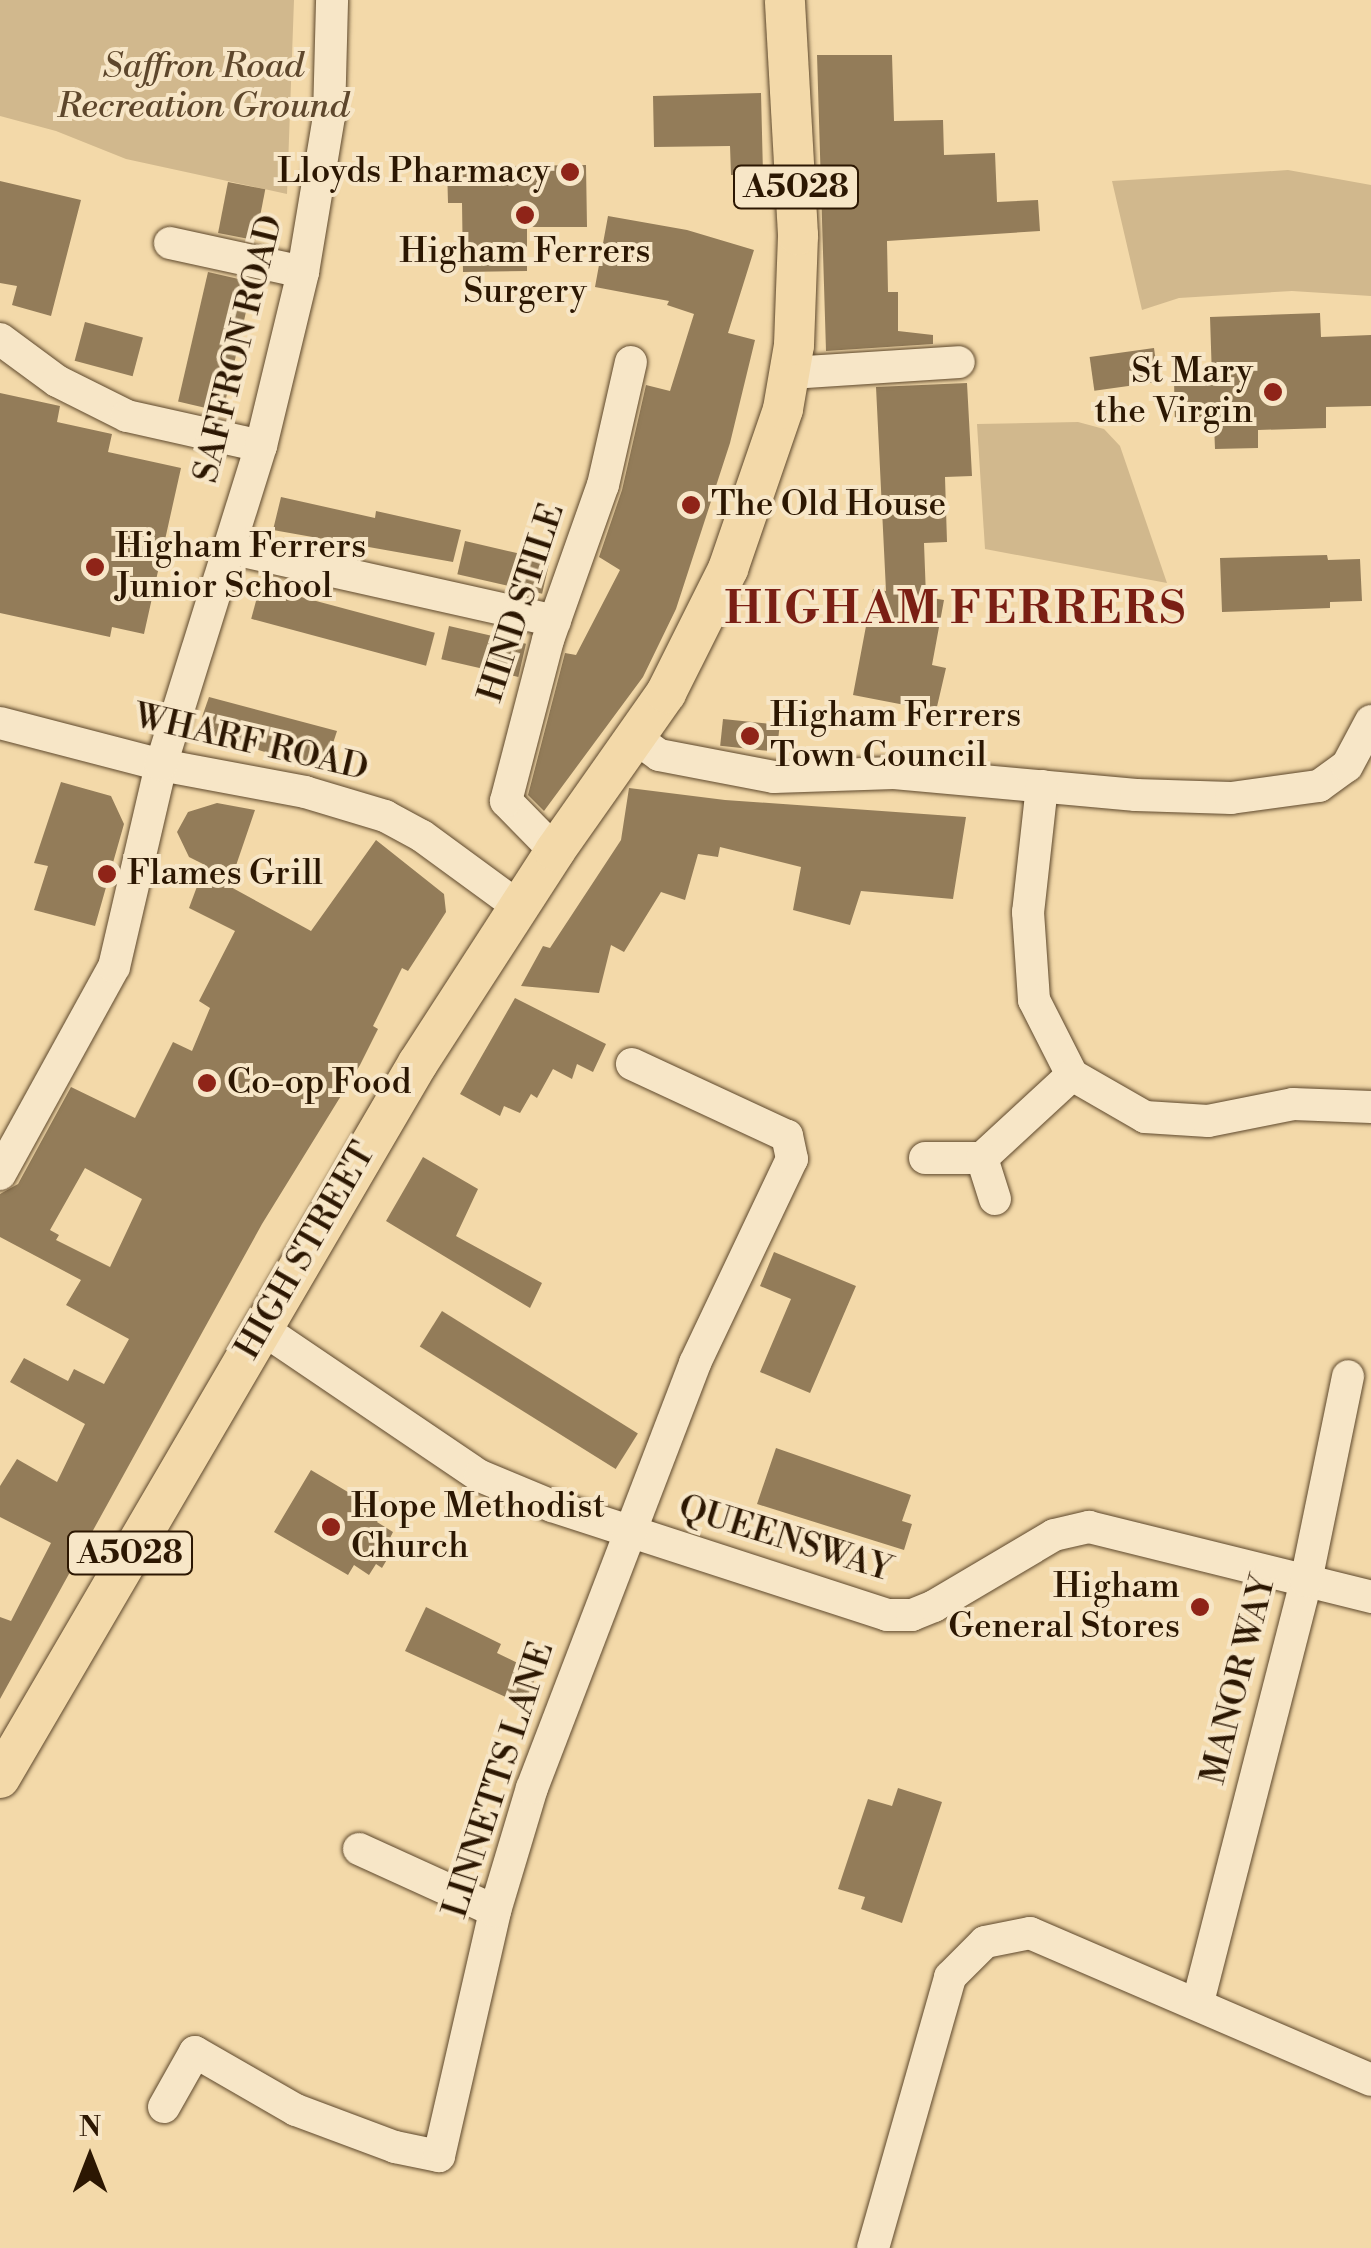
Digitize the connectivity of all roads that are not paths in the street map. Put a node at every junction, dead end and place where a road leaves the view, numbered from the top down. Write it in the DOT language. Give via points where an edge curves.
graph roads {
  1 [pos="332,0"];
  2 [pos="785,0"];
  3 [pos="170,243"];
  4 [pos="303,272"];
  5 [pos="0,339"];
  6 [pos="631,362"];
  7 [pos="959,362"];
  8 [pos="790,374"];
  9 [pos="261,446"];
  10 [pos="229,548"];
  11 [pos="555,621"];
  12 [pos="1371,721"];
  13 [pos="0,723"];
  14 [pos="637,739"];
  15 [pos="162,765"];
  16 [pos="1042,786"];
  17 [pos="554,851"];
  18 [pos="518,907"];
  19 [pos="632,1064"];
  20 [pos="1072,1075"];
  21 [pos="1371,1107"];
  22 [pos="925,1158"];
  23 [pos="982,1158"];
  24 [pos="0,1174"];
  25 [pos="995,1199"];
  26 [pos="261,1328"];
  27 [pos="1348,1376"];
  28 [pos="628,1530"];
  29 [pos="1306,1581"];
  30 [pos="1371,1596"];
  31 [pos="0,1778"];
  32 [pos="359,1849"];
  33 [pos="495,1910"];
  34 [pos="1198,2002"];
  35 [pos="1371,2080"];
  36 [pos="164,2106"];
  37 [pos="873,2248"];
  1 -- 4 [label="street, SAFFRON ROAD" via="329,118"];
  2 -- 8 [label="main road, A5028" via="798,235"];
  3 -- 4 [label="street"];
  4 -- 9 [label="street, SAFFRON ROAD"];
  5 -- 9 [label="street" via="57,381 127,416"];
  6 -- 11 [label="street, HIND STILE" via="603,486"];
  7 -- 8 [label="street"];
  8 -- 14 [label="main road, A5028" via="728,569"];
  9 -- 10 [label="street, SAFFRON ROAD"];
  10 -- 11 [label="street"];
  10 -- 15 [label="street, SAFFRON ROAD"];
  11 -- 17 [label="street, HIND STILE" via="506,801"];
  12 -- 16 [label="street" via="1348,766 1319,786 1231,798"];
  13 -- 15 [label="street, WHARF ROAD"];
  14 -- 16 [label="street" via="659,755 710,768"];
  14 -- 17 [label="main road, HIGH STREET / A5028"];
  15 -- 18 [label="street, WHARF ROAD" via="305,792 384,816"];
  15 -- 24 [label="street, SAFFRON ROAD" via="114,967"];
  16 -- 20 [label="street" via="1028,912 1034,1000"];
  17 -- 18 [label="main road, HIGH STREET / A5028"];
  18 -- 26 [label="main road, HIGH STREET / A5028"];
  19 -- 28 [label="street, LINNETTS LANE" via="786,1136 792,1159 695,1363"];
  20 -- 21 [label="street" via="1145,1117 1208,1122 1293,1104"];
  20 -- 23 [label="street"];
  22 -- 23 [label="street"];
  23 -- 25 [label="street"];
  26 -- 28 [label="street, QUEENSWAY" via="480,1476"];
  26 -- 31 [label="main road, HIGH STREET / A5028"];
  27 -- 29 [label="street, MANOR WAY"];
  28 -- 29 [label="street, QUEENSWAY" via="887,1615 934,1606 1072,1528"];
  28 -- 33 [label="street, LINNETTS LANE" via="532,1788"];
  29 -- 30 [label="street, QUEENSWAY"];
  29 -- 34 [label="street, MANOR WAY"];
  32 -- 33 [label="street"];
  33 -- 36 [label="street, LINNETTS LANE" via="440,2156 395,2147 296,2110 195,2052"];
  34 -- 35 [label="street"];
  34 -- 37 [label="street" via="1030,1933 985,1942 950,1977"];
}
